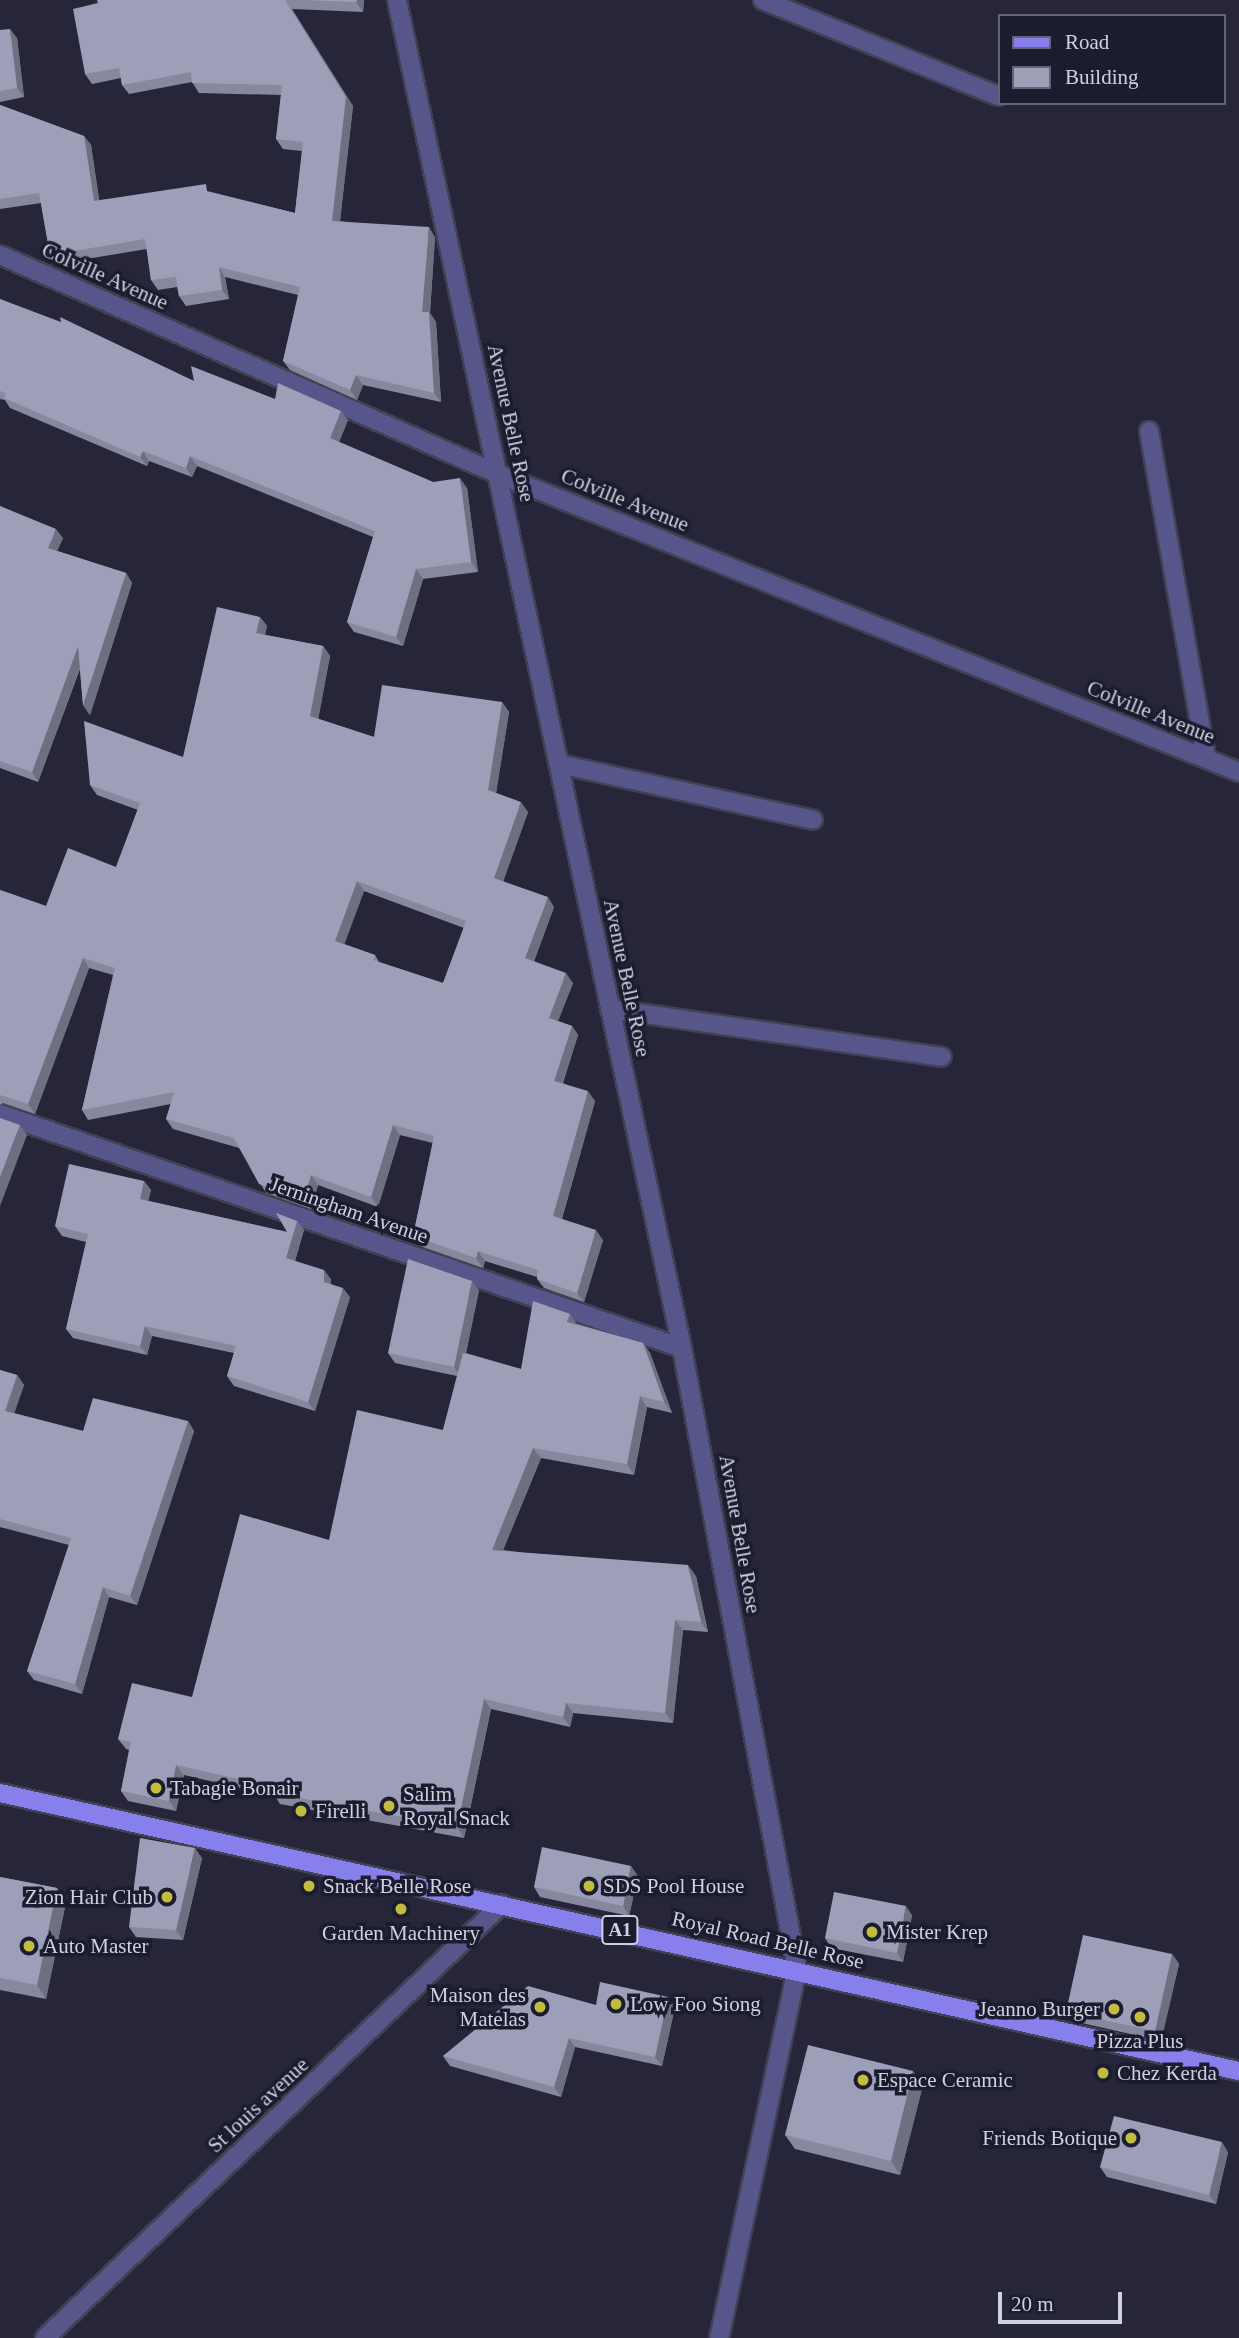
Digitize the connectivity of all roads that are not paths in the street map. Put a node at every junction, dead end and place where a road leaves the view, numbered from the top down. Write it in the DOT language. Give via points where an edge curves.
graph roads {
  1 [pos="397,0"];
  2 [pos="763,0"];
  3 [pos="998,96"];
  4 [pos="0,255"];
  5 [pos="1149,431"];
  6 [pos="498,474"];
  7 [pos="1206,758"];
  8 [pos="559,764"];
  9 [pos="1239,772"];
  10 [pos="813,820"];
  11 [pos="610,1009"];
  12 [pos="942,1057"];
  13 [pos="0,1114"];
  14 [pos="682,1348"];
  15 [pos="0,1793"];
  16 [pos="502,1904"];
  17 [pos="797,1969"];
  18 [pos="1239,2071"];
  19 [pos="45,2338"];
  20 [pos="719,2338"];
  1 -- 6 [label="street, Avenue Belle Rose"];
  2 -- 3 [label="street"];
  4 -- 6 [label="street, Colville Avenue"];
  5 -- 7 [label="street"];
  6 -- 7 [label="street, Colville Avenue"];
  6 -- 8 [label="street, Avenue Belle Rose"];
  7 -- 9 [label="street, Colville Avenue"];
  8 -- 10 [label="street"];
  8 -- 11 [label="street, Avenue Belle Rose"];
  11 -- 12 [label="street"];
  11 -- 14 [label="street, Avenue Belle Rose"];
  13 -- 14 [label="street, Jerningham Avenue"];
  14 -- 17 [label="street, Avenue Belle Rose"];
  15 -- 16 [label="main road, Royal Road Belle Rose / A1"];
  16 -- 17 [label="main road, Royal Road Belle Rose / A1"];
  16 -- 19 [label="street, St louis avenue"];
  17 -- 18 [label="main road, Royal Road Belle Rose / A1"];
  17 -- 20 [label="street"];
}
